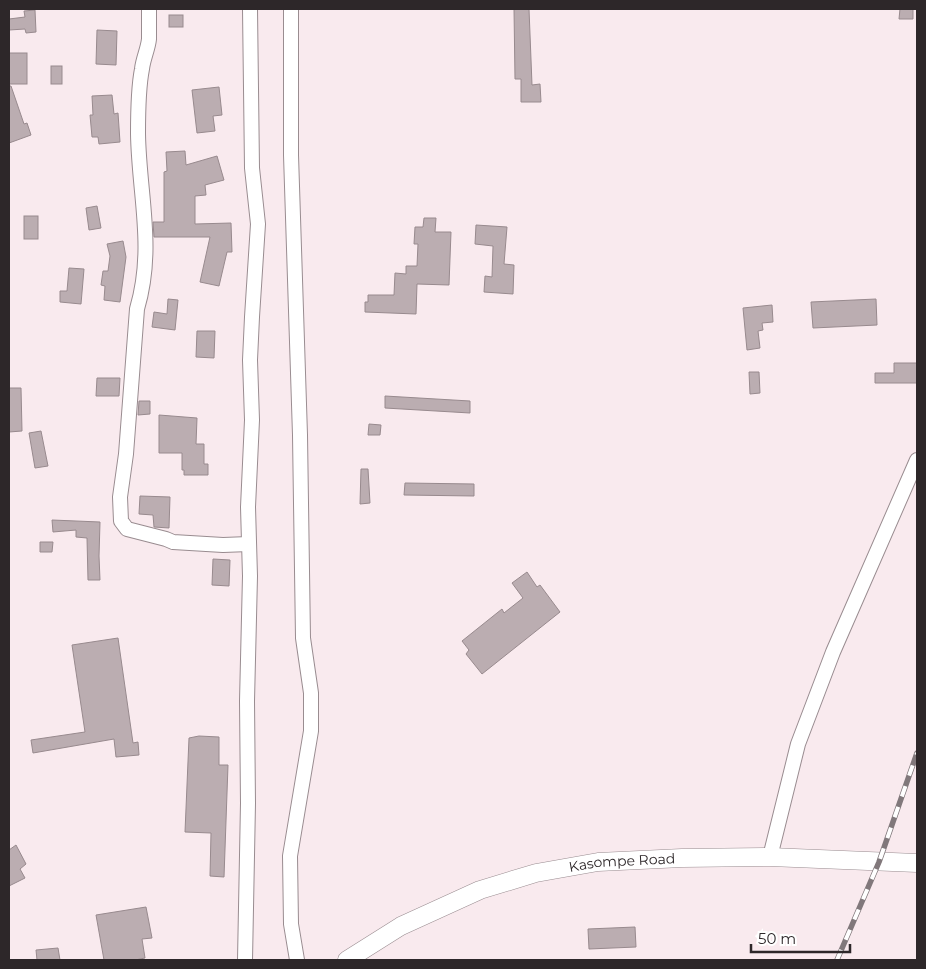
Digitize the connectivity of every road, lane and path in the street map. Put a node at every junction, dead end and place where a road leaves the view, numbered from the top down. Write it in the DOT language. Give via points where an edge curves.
graph roads {
  1 [pos="149,9"];
  2 [pos="250,9"];
  3 [pos="292,9"];
  4 [pos="917,460"];
  5 [pos="249,544"];
  6 [pos="770,857"];
  7 [pos="917,862"];
  8 [pos="245,960"];
  9 [pos="297,960"];
  10 [pos="347,960"];
  1 -- 5 [label="street" via="148,41 141,70 138,132 146,261 137,309 120,497 121,521 127,529 173,542"];
  2 -- 5 [label="street" via="252,168 258,224 252,316"];
  3 -- 9 [label="street" via="291,155 303,638 311,693 311,731 290,856 291,924"];
  4 -- 6 [label="street" via="833,652 802,735"];
  5 -- 8 [label="street"];
  6 -- 7 [label="street, Kasompe Road"];
  6 -- 10 [label="street, Kasompe Road" via="598,862 536,873 480,890 401,926"];
}
